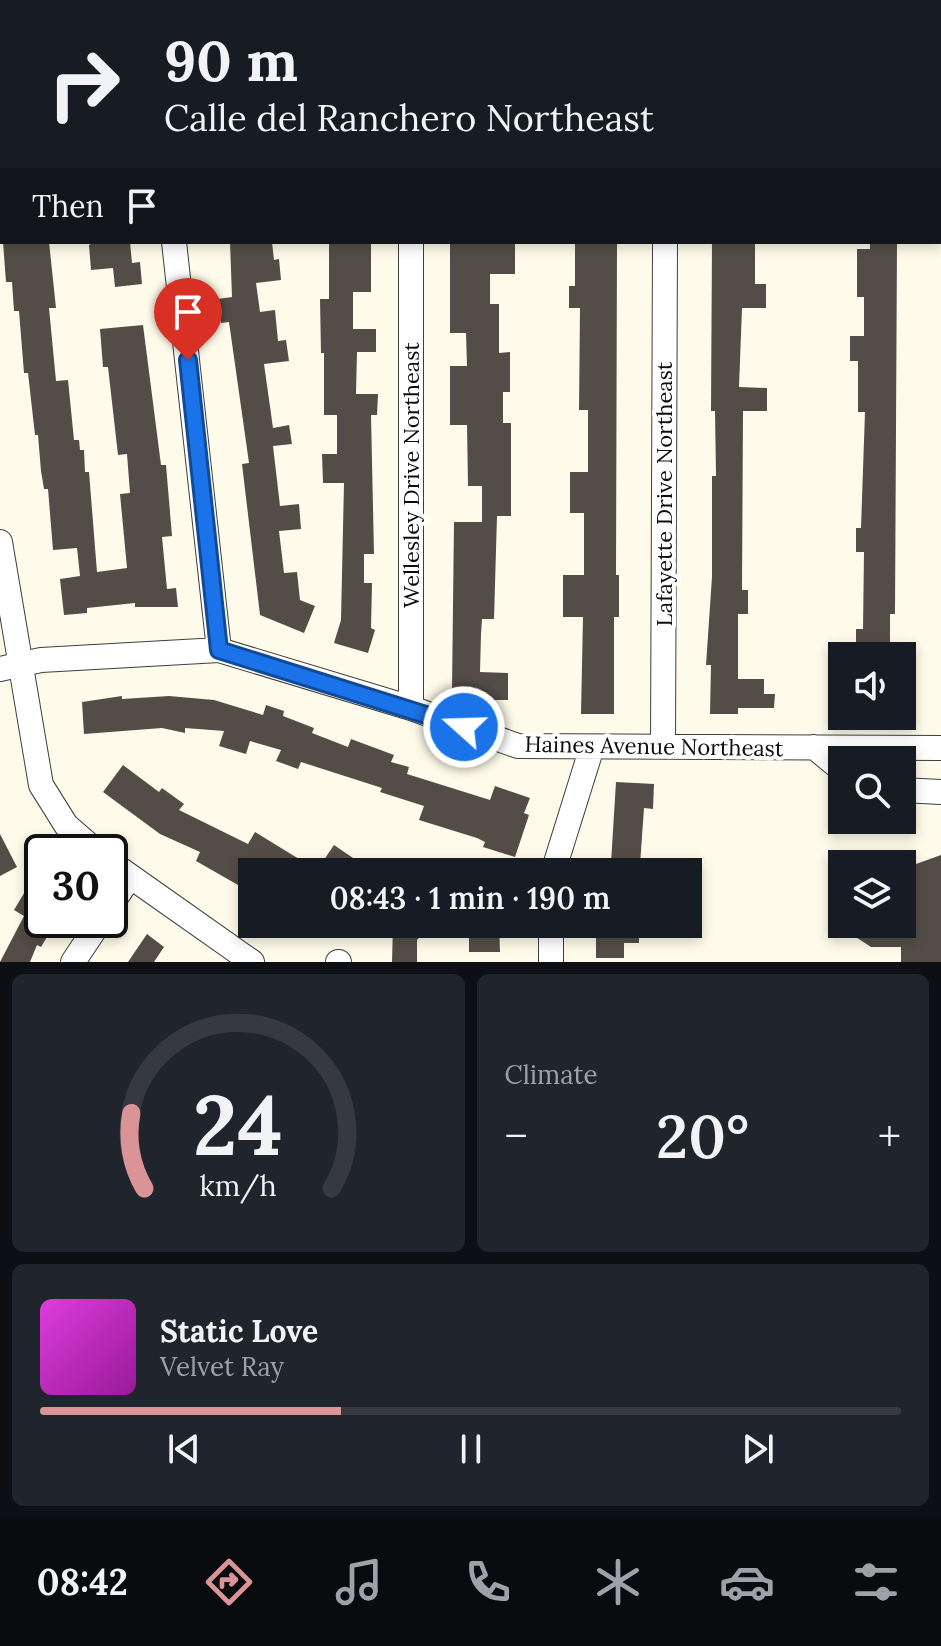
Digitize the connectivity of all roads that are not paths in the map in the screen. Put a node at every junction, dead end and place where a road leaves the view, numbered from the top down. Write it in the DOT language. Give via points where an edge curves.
graph roads {
  1 [pos="174,244"];
  2 [pos="411,244"];
  3 [pos="665,244"];
  4 [pos="0,542"];
  5 [pos="219,650"];
  6 [pos="9,666"];
  7 [pos="411,708"];
  8 [pos="663,746"];
  9 [pos="592,747"];
  10 [pos="814,747"];
  11 [pos="941,748"];
  12 [pos="828,758"];
  13 [pos="916,776"];
  14 [pos="941,776"];
  15 [pos="916,791"];
  16 [pos="941,792"];
  17 [pos="76,834"];
  18 [pos="557,858"];
  19 [pos="130,877"];
  20 [pos="128,880"];
  21 [pos="89,938"];
  22 [pos="551,938"];
  23 [pos="73,962"];
  24 [pos="252,962"];
  25 [pos="551,962"];
  1 -- 5 [label="street"];
  2 -- 7 [label="street, Wellesley Drive Northeast"];
  3 -- 8 [label="street, Lafayette Drive Northeast"];
  4 -- 6 [label="street"];
  5 -- 6 [label="street, Haines Avenue Northeast"];
  5 -- 7 [label="street, Haines Avenue Northeast"];
  6 -- 17 [label="street" via="41,785"];
  7 -- 9 [label="street, Haines Avenue Northeast" via="518,746"];
  8 -- 9 [label="street, Haines Avenue Northeast"];
  8 -- 10 [label="street, Haines Avenue Northeast"];
  9 -- 18 [label="street"];
  10 -- 11 [label="street, Haines Avenue Northeast"];
  10 -- 12 [label="street"];
  13 -- 14 [label="street"];
  15 -- 16 [label="street"];
  19 -- 20 [label="street"];
  19 -- 24 [label="street"];
  21 -- 23 [label="street"];
  22 -- 25 [label="street"];
}
